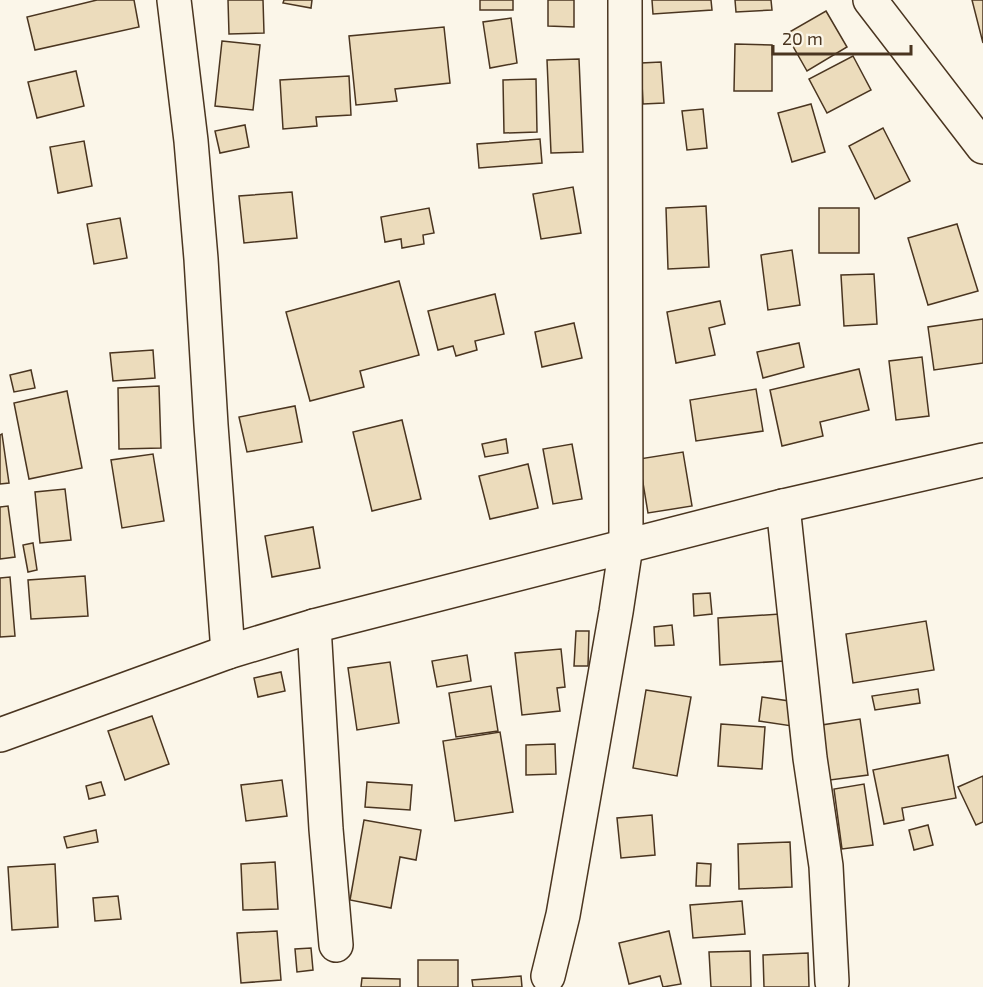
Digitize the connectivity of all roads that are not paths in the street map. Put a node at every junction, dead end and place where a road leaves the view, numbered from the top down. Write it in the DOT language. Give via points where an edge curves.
graph roads {
  1 [pos="174,0"];
  2 [pos="625,0"];
  3 [pos="870,0"];
  4 [pos="980,137"];
  5 [pos="983,460"];
  6 [pos="783,506"];
  7 [pos="626,546"];
  8 [pos="314,626"];
  9 [pos="228,652"];
  10 [pos="0,735"];
  11 [pos="336,945"];
  12 [pos="548,976"];
  13 [pos="832,982"];
  1 -- 9 [label="street" via="201,259"];
  2 -- 7 [label="street"];
  3 -- 4 [label="street"];
  5 -- 6 [label="street"];
  6 -- 7 [label="street"];
  6 -- 13 [label="street" via="810,758 826,866"];
  7 -- 8 [label="street"];
  7 -- 12 [label="street"];
  8 -- 9 [label="street"];
  8 -- 11 [label="street"];
  9 -- 10 [label="street"];
}
